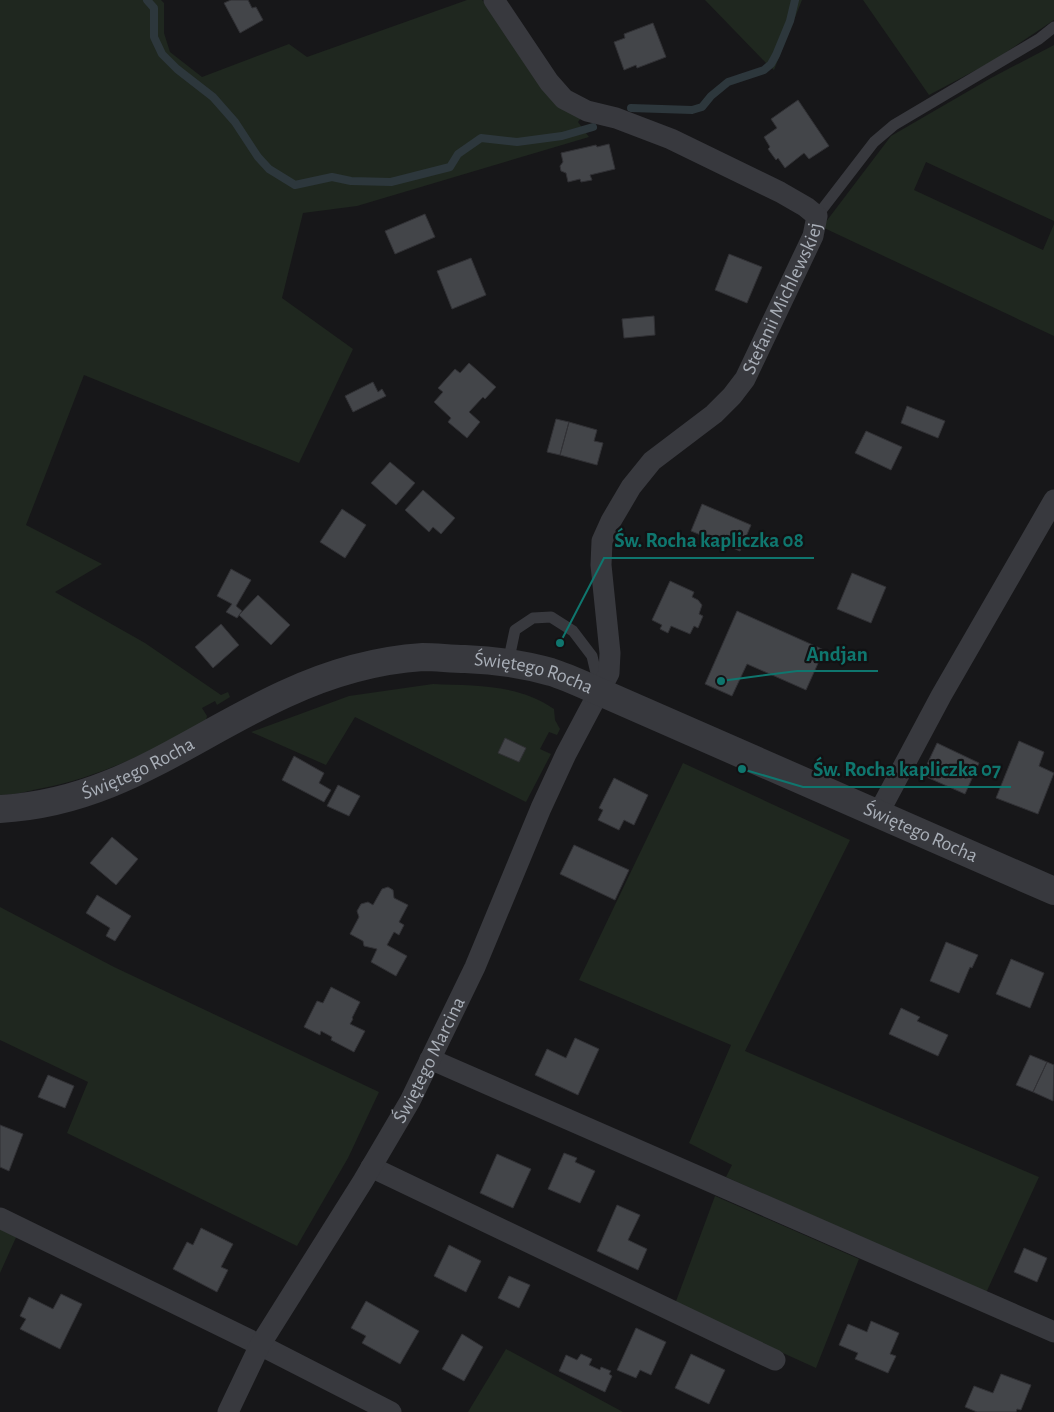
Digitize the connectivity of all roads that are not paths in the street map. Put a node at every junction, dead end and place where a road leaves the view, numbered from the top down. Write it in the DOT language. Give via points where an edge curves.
graph roads {
  1 [pos="494,0"];
  2 [pos="1054,27"];
  3 [pos="817,216"];
  4 [pos="1054,500"];
  5 [pos="508,663"];
  6 [pos="600,692"];
  7 [pos="0,809"];
  8 [pos="878,814"];
  9 [pos="1054,891"];
  10 [pos="430,1060"];
  11 [pos="371,1167"];
  12 [pos="0,1218"];
  13 [pos="1054,1332"];
  14 [pos="260,1345"];
  15 [pos="775,1360"];
  16 [pos="228,1412"];
  17 [pos="391,1412"];
  1 -- 3 [label="street, Stefanii Michlewskiej" via="564,99 588,111 671,139 780,192"];
  2 -- 3 [label="lane" via="1039,40 894,125 874,142"];
  3 -- 6 [label="street, Stefanii Michlewskiej" via="813,236 745,379 714,414 652,461 632,487 602,540 601,565 610,653 609,673"];
  4 -- 8 [label="street" via="941,696"];
  5 -- 6 [label="street, Świętego Rocha" via="550,672"];
  5 -- 6 [label="lane" via="515,630 533,618 551,617 573,631 592,656"];
  5 -- 7 [label="street, Świętego Rocha" via="425,657 382,663 331,676 285,694 136,773 97,789 58,801"];
  6 -- 8 [label="street, Świętego Rocha"];
  6 -- 10 [label="street, Świętego Marcina" via="540,808 474,967"];
  8 -- 9 [label="street, Świętego Rocha"];
  10 -- 11 [label="street, Świętego Marcina"];
  10 -- 13 [label="street"];
  11 -- 14 [label="street, Świętego Marcina"];
  11 -- 15 [label="street"];
  12 -- 14 [label="street"];
  14 -- 16 [label="street, Świętego Marcina"];
  14 -- 17 [label="street"];
}
